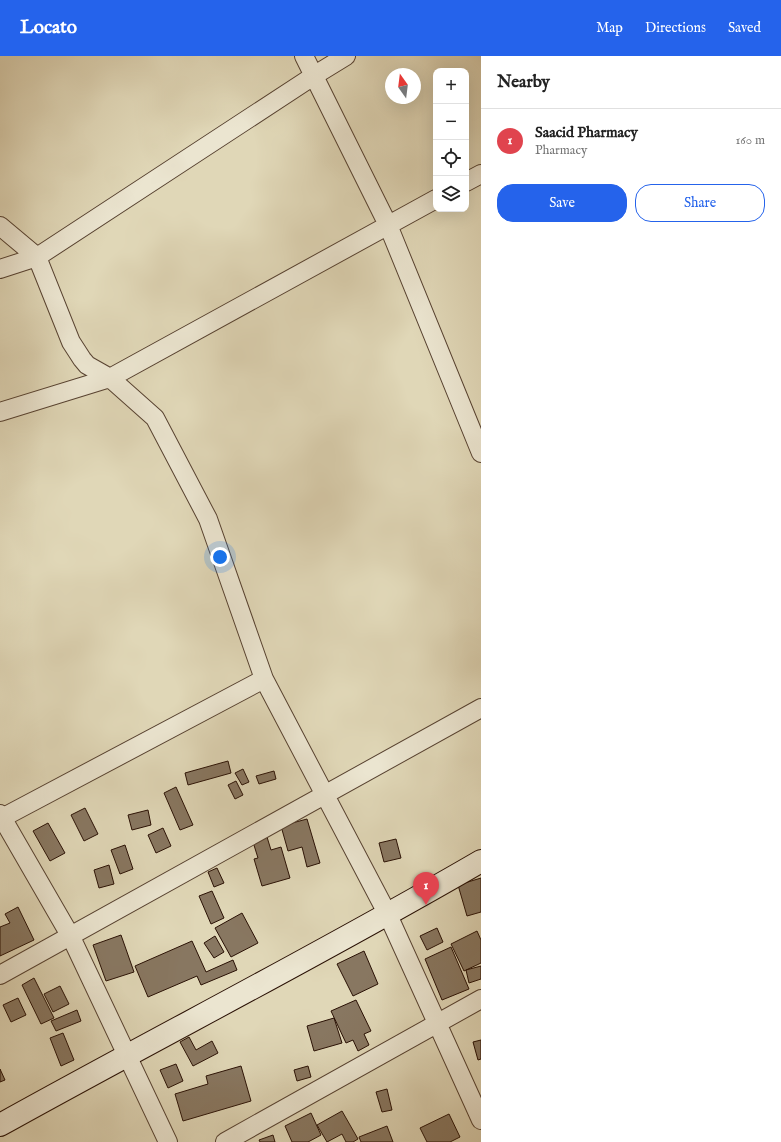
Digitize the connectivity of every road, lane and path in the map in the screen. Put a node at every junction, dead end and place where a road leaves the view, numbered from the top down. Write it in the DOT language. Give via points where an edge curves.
graph roads {
  1 [pos="304,56"];
  2 [pos="346,56"];
  3 [pos="315,75"];
  4 [pos="481,174"];
  5 [pos="469,180"];
  6 [pos="433,200"];
  7 [pos="388,225"];
  8 [pos="0,226"];
  9 [pos="37,257"];
  10 [pos="0,270"];
  11 [pos="110,378"];
  12 [pos="0,412"];
  13 [pos="481,453"];
  14 [pos="264,679"];
  15 [pos="481,708"];
  16 [pos="325,795"];
  17 [pos="1,817"];
  18 [pos="481,861"];
  19 [pos="388,915"];
  20 [pos="71,937"];
  21 [pos="0,975"];
  22 [pos="481,999"];
  23 [pos="438,1023"];
  24 [pos="127,1054"];
  25 [pos="481,1120"];
  26 [pos="0,1125"];
  27 [pos="168,1142"];
  28 [pos="225,1142"];
  1 -- 3 [label="street"];
  2 -- 3 [label="street"];
  3 -- 7 [label="street"];
  3 -- 9 [label="street"];
  4 -- 5 [label="street"];
  6 -- 7 [label="street"];
  7 -- 11 [label="street"];
  7 -- 13 [label="street"];
  8 -- 9 [label="street"];
  9 -- 10 [label="street"];
  9 -- 11 [label="street" via="71,342 87,365"];
  11 -- 12 [label="street"];
  11 -- 14 [label="street" via="155,418 208,519"];
  14 -- 16 [label="street"];
  14 -- 17 [label="street"];
  15 -- 16 [label="street"];
  16 -- 19 [label="street"];
  16 -- 20 [label="street"];
  17 -- 20 [label="street"];
  18 -- 19 [label="street"];
  19 -- 23 [label="street"];
  19 -- 24 [label="street"];
  20 -- 21 [label="street"];
  20 -- 24 [label="street"];
  22 -- 23 [label="street"];
  23 -- 25 [label="street"];
  23 -- 28 [label="street"];
  24 -- 26 [label="street"];
  24 -- 27 [label="street"];
}
